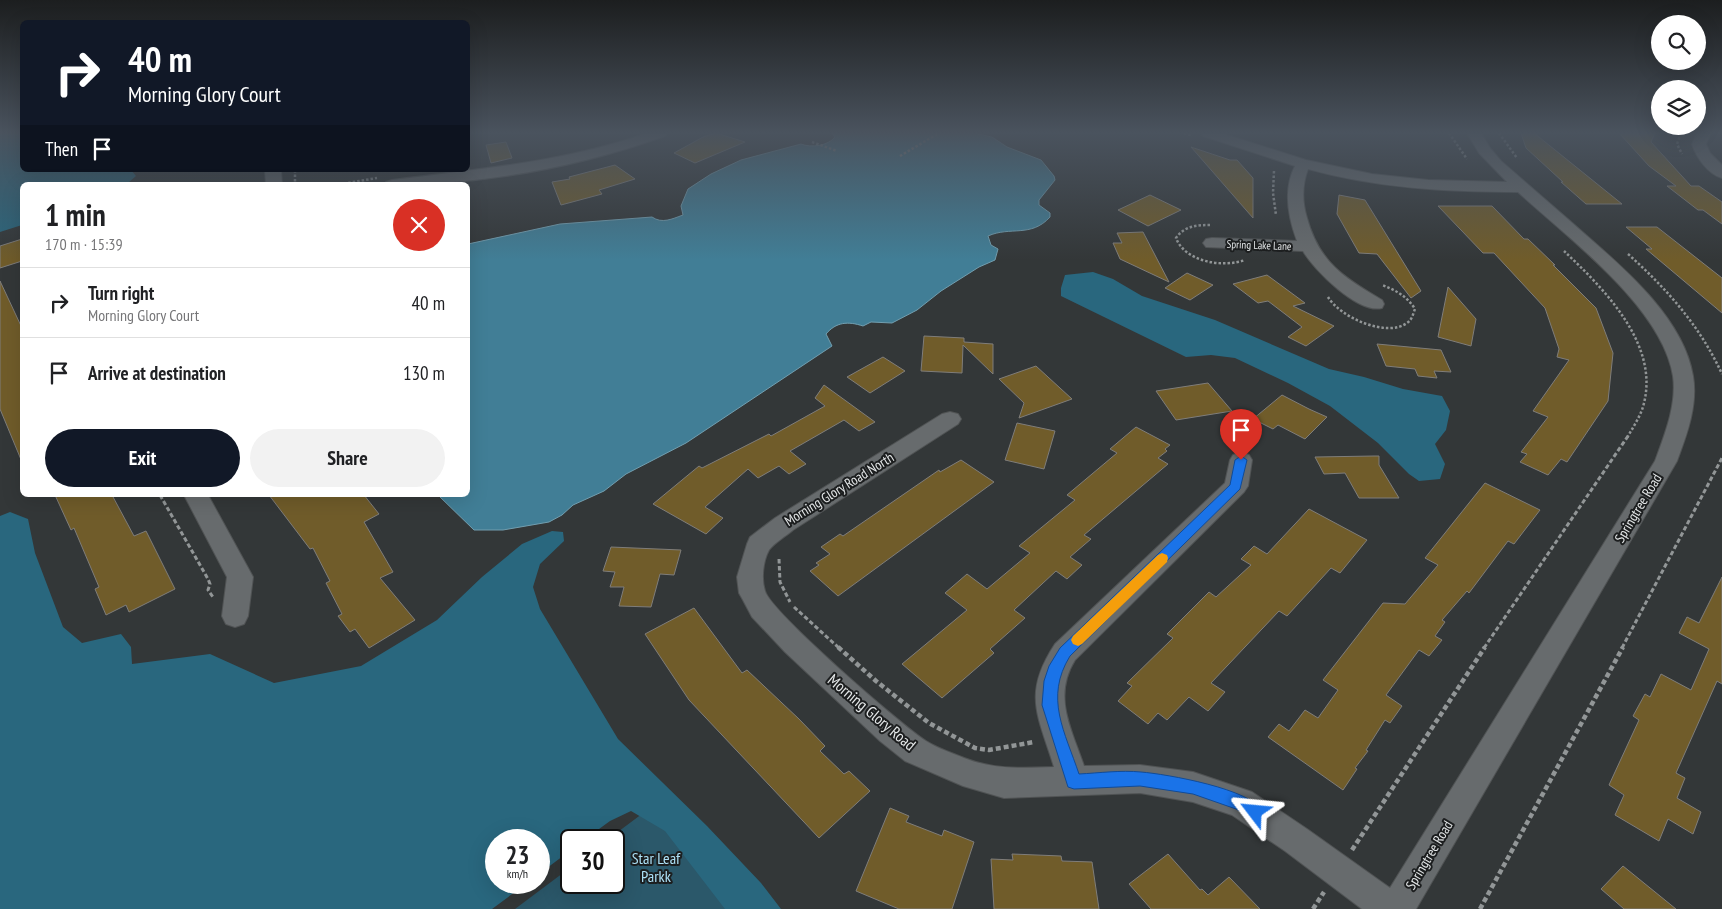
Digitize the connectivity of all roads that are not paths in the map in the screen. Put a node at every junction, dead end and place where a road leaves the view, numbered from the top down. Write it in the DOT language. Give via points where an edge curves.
graph roads {
  1 [pos="460,175"];
  2 [pos="1298,175"];
  3 [pos="1361,175"];
  4 [pos="1509,175"];
  5 [pos="413,182"];
  6 [pos="1522,187"];
  7 [pos="1212,243"];
  8 [pos="1307,246"];
  9 [pos="1375,304"];
  10 [pos="950,419"];
  11 [pos="1241,460"];
  12 [pos="197,497"];
  13 [pos="750,577"];
  14 [pos="235,616"];
  15 [pos="1074,781"];
  16 [pos="1390,909"];
  17 [pos="1397,909"];
  1 -- 5 [label="street"];
  2 -- 8 [label="street" via="1294,200"];
  3 -- 6 [label="street" via="1449,187"];
  4 -- 6 [label="street, Springtree Road"];
  6 -- 17 [label="street, Springtree Road" via="1620,275 1650,309 1677,355 1683,376 1682,403 1666,461"];
  7 -- 8 [label="street, Spring Lake Lane"];
  8 -- 9 [label="street" via="1311,255 1343,286"];
  10 -- 13 [label="street, Morning Glory Road North" via="784,524 759,544"];
  11 -- 15 [label="street" via="1236,486 1065,652 1056,666 1049,705"];
  12 -- 14 [label="street" via="240,577"];
  13 -- 15 [label="street, Morning Glory Road" via="752,593 761,609 778,627 890,732 916,750 963,772 1004,783"];
  15 -- 16 [label="street, Morning Glory Road" via="1140,779 1193,787 1241,803"];
}
